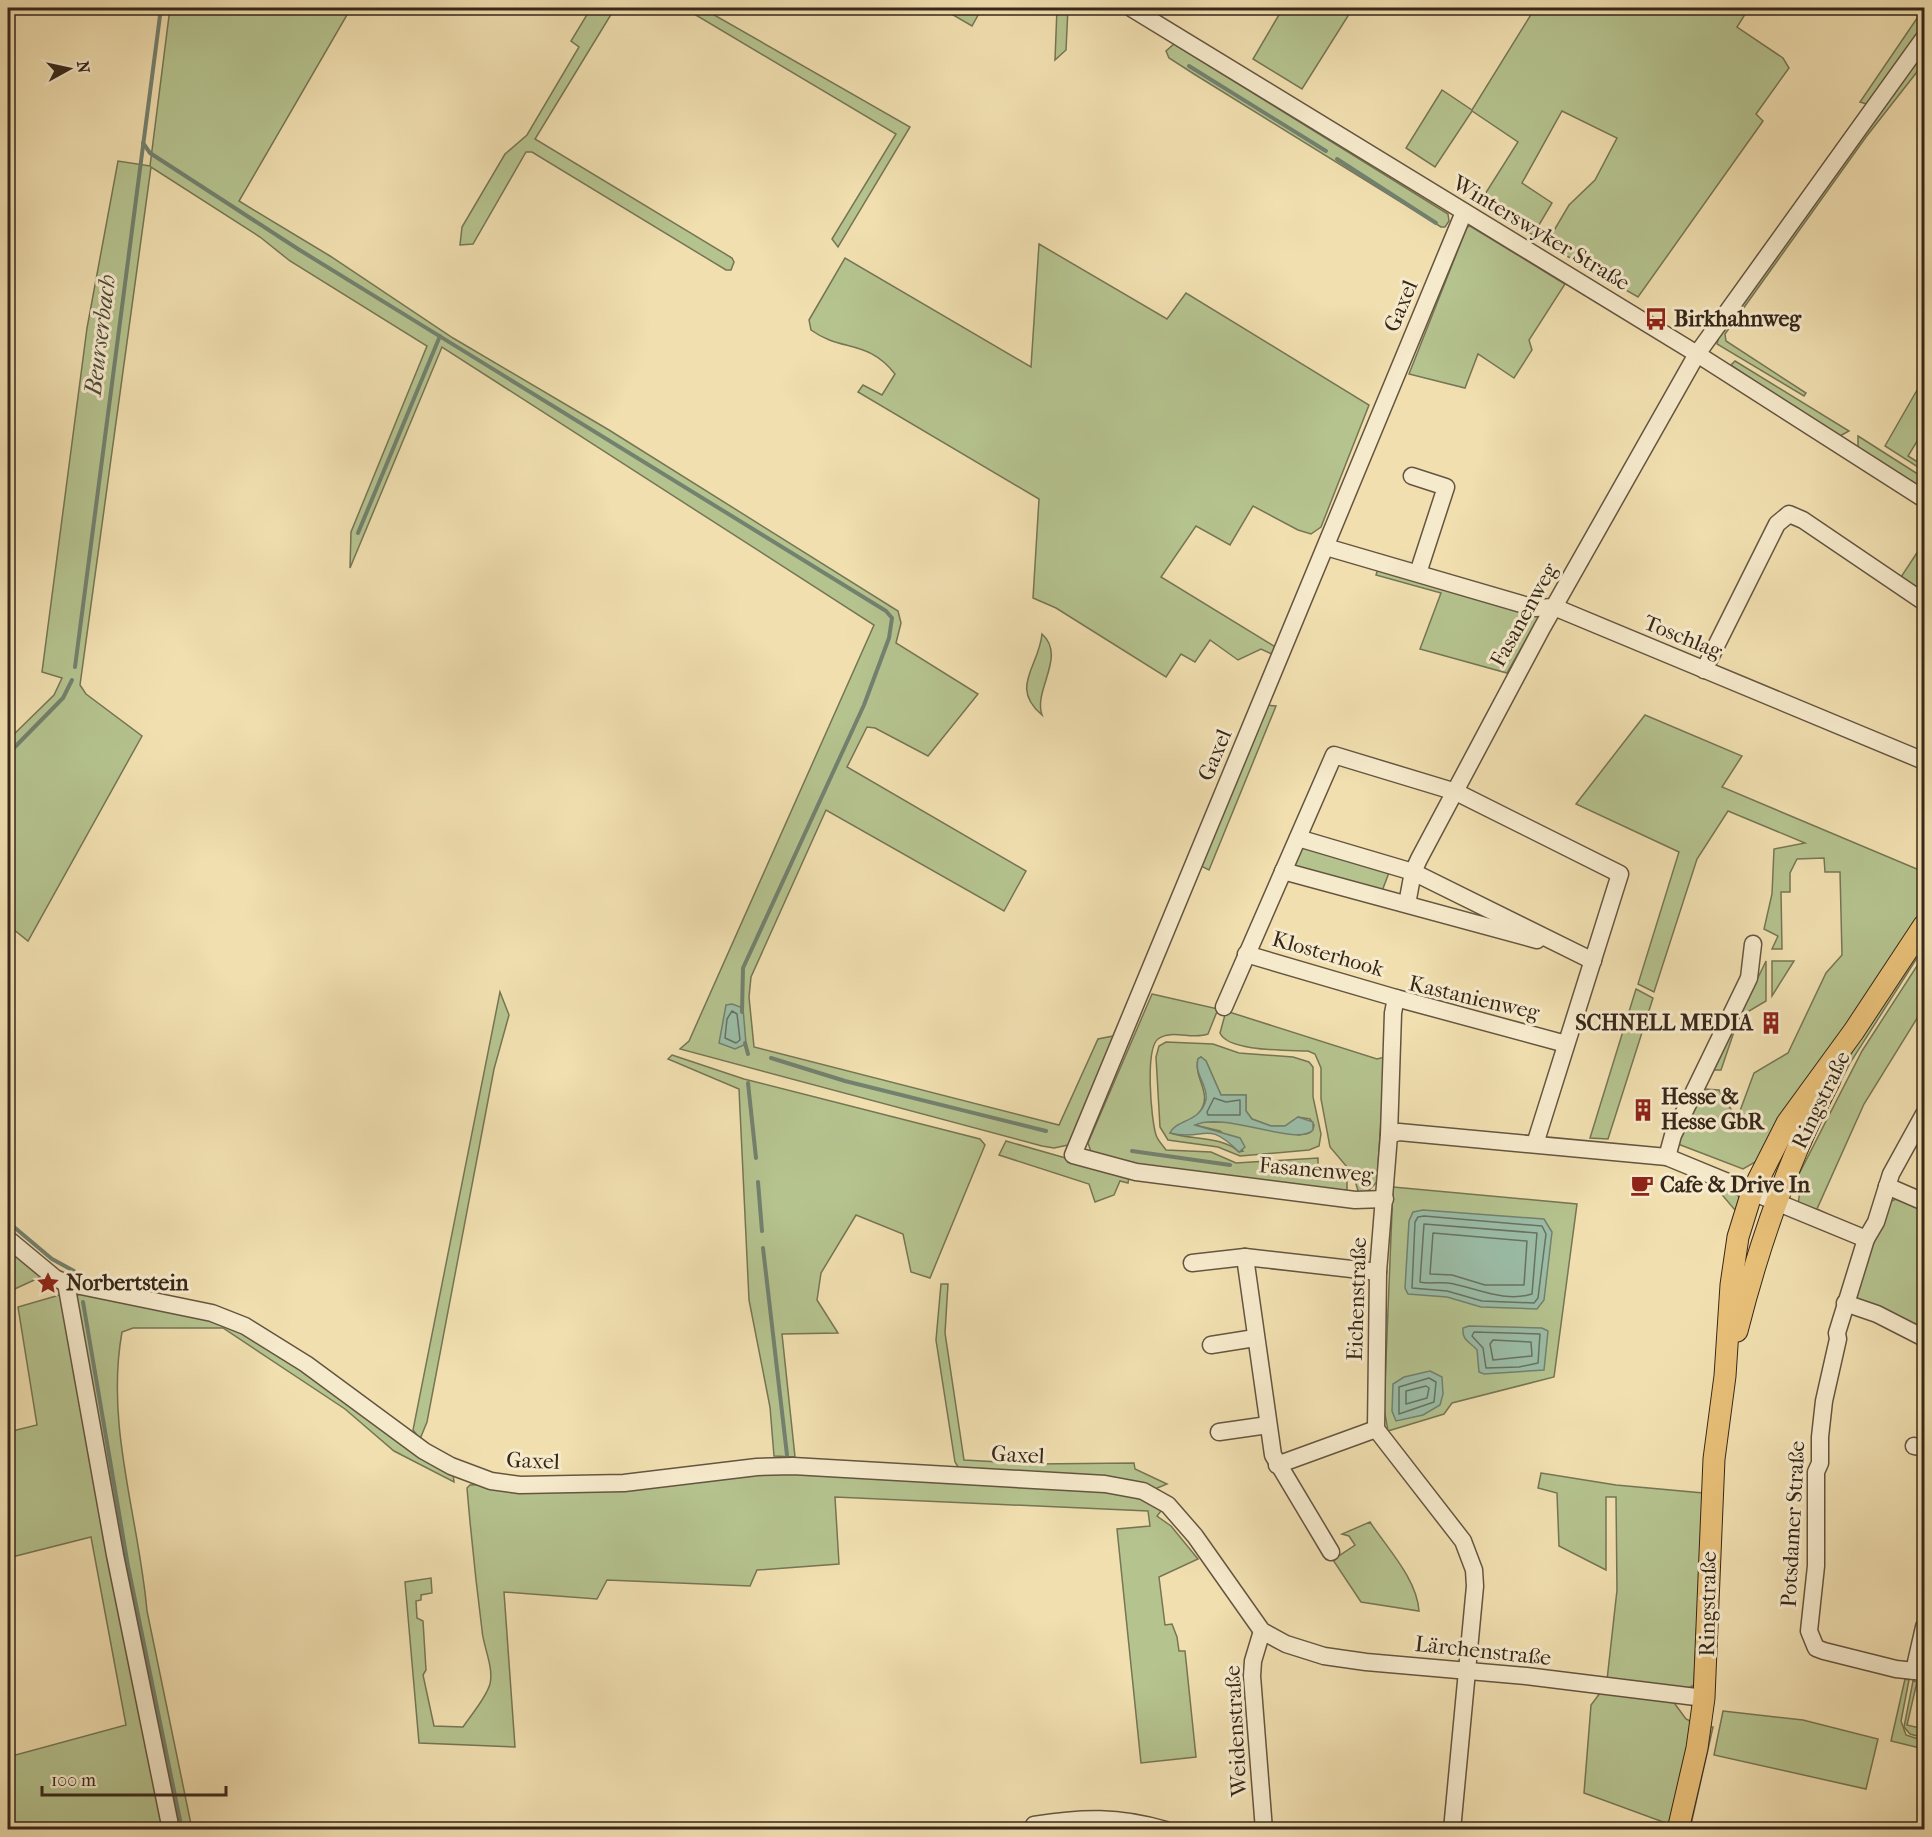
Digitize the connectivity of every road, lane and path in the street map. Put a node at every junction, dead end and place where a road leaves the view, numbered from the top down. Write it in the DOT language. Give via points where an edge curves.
graph roads {
  1 [pos="1131,8"];
  2 [pos="1924,38"];
  3 [pos="1464,212"];
  4 [pos="1697,354"];
  5 [pos="1412,476"];
  6 [pos="1924,499"];
  7 [pos="1326,547"];
  8 [pos="1418,573"];
  9 [pos="1924,602"];
  10 [pos="1554,608"];
  11 [pos="1704,670"];
  12 [pos="1924,761"];
  13 [pos="1456,792"];
  14 [pos="1298,838"];
  15 [pos="1283,871"];
  16 [pos="1413,872"];
  17 [pos="1407,904"];
  18 [pos="1924,925"];
  19 [pos="1753,944"];
  20 [pos="1567,947"];
  21 [pos="1246,954"];
  22 [pos="1593,961"];
  23 [pos="1396,998"];
  24 [pos="1224,1007"];
  25 [pos="1854,1031"];
  26 [pos="1566,1044"];
  27 [pos="1924,1114"];
  28 [pos="1389,1135"];
  29 [pos="1535,1144"];
  30 [pos="1667,1157"];
  31 [pos="1242,1186"];
  32 [pos="1887,1186"];
  33 [pos="1752,1192"];
  34 [pos="1385,1199"];
  35 [pos="1776,1201"];
  36 [pos="1924,1202"];
  37 [pos="8,1239"];
  38 [pos="1866,1239"];
  39 [pos="1245,1257"];
  40 [pos="1192,1263"];
  41 [pos="1378,1272"];
  42 [pos="66,1283"];
  43 [pos="1845,1303"];
  44 [pos="1255,1338"];
  45 [pos="1924,1338"];
  46 [pos="1211,1345"];
  47 [pos="1725,1376"];
  48 [pos="1268,1425"];
  49 [pos="1376,1429"];
  50 [pos="1220,1432"];
  51 [pos="1277,1465"];
  52 [pos="1331,1552"];
  53 [pos="1924,1627"];
  54 [pos="1262,1631"];
  55 [pos="1919,1672"];
  56 [pos="1467,1673"];
  57 [pos="1704,1698"];
  58 [pos="1034,1825"];
  59 [pos="171,1830"];
  60 [pos="1166,1830"];
  61 [pos="1264,1830"];
  62 [pos="1452,1830"];
  63 [pos="1678,1830"];
  1 -- 3 [label="street, Winterswyker Straße"];
  2 -- 4 [label="street"];
  3 -- 4 [label="street, Winterswyker Straße"];
  3 -- 7 [label="street, Gaxel"];
  4 -- 6 [label="street, Winterswyker Straße"];
  4 -- 10 [label="street, Fasanenweg"];
  5 -- 8 [label="street" via="1446,487"];
  7 -- 8 [label="street, Toschlag"];
  7 -- 31 [label="street, Gaxel" via="1072,1155 1136,1172"];
  8 -- 10 [label="street, Toschlag" via="1536,608"];
  9 -- 11 [label="street" via="1789,514 1778,524"];
  10 -- 11 [label="street, Toschlag"];
  10 -- 13 [label="street, Fasanenweg"];
  11 -- 12 [label="street, Toschlag"];
  13 -- 14 [label="street, Klosterhook" via="1334,756"];
  13 -- 16 [label="street, Fasanenweg"];
  13 -- 22 [label="street" via="1620,874"];
  14 -- 15 [label="street, Klosterhook"];
  14 -- 16 [label="street"];
  15 -- 17 [label="street"];
  15 -- 21 [label="street, Klosterhook"];
  16 -- 17 [label="street, Fasanenweg"];
  16 -- 20 [label="street"];
  17 -- 20 [label="street"];
  18 -- 25 [label="main road, Ringstraße"];
  19 -- 30 [label="street" via="1749,978 1673,1135"];
  20 -- 22 [label="street"];
  21 -- 23 [label="street, Klosterhook"];
  21 -- 24 [label="street, Klosterhook"];
  22 -- 26 [label="street"];
  23 -- 26 [label="street, Kastanienweg"];
  23 -- 28 [label="street, Kastanienweg"];
  25 -- 33 [label="main road, Ringstraße" via="1786,1123"];
  25 -- 35 [label="main road, Ringstraße" via="1818,1102"];
  26 -- 29 [label="street"];
  27 -- 32 [label="street, Potsdamer Straße"];
  28 -- 29 [label="street" via="1398,1132"];
  28 -- 34 [label="street, Eichenstraße"];
  29 -- 30 [label="street"];
  30 -- 33 [label="street"];
  31 -- 34 [label="street, Fasanenweg" via="1355,1200"];
  32 -- 36 [label="street"];
  32 -- 38 [label="street, Potsdamer Straße" via="1876,1222"];
  33 -- 35 [label="street"];
  33 -- 47 [label="main road, Ringstraße" via="1734,1261"];
  34 -- 41 [label="street, Eichenstraße"];
  35 -- 38 [label="street"];
  35 -- 47 [label="main road, Ringstraße" via="1752,1272"];
  37 -- 42 [label="street, Gaxel"];
  38 -- 43 [label="street, Potsdamer Straße"];
  39 -- 40 [label="street"];
  39 -- 41 [label="street"];
  39 -- 44 [label="street"];
  41 -- 49 [label="street, Eichenstraße"];
  42 -- 54 [label="street, Gaxel" via="212,1313 245,1326 306,1364 424,1452 491,1482 624,1483 793,1466 1089,1482 1143,1491 1168,1505 1195,1536"];
  42 -- 59 [label="street" via="115,1555"];
  43 -- 45 [label="street"];
  43 -- 55 [label="street, Potsdamer Straße" via="1820,1437 1810,1639 1824,1651"];
  44 -- 46 [label="street"];
  44 -- 48 [label="street"];
  47 -- 57 [label="main road, Ringstraße" via="1714,1459"];
  48 -- 50 [label="street"];
  48 -- 51 [label="street"];
  49 -- 51 [label="street"];
  49 -- 56 [label="street" via="1463,1541 1469,1555 1475,1586"];
  51 -- 52 [label="street"];
  53 -- 55 [label="street, Potsdamer Straße"];
  54 -- 56 [label="street, Lärchenstraße" via="1286,1644 1324,1656"];
  54 -- 61 [label="street, Weidenstraße" via="1252,1676"];
  56 -- 57 [label="street, Lärchenstraße" via="1526,1676"];
  56 -- 62 [label="street"];
  57 -- 63 [label="main road, Ringstraße"];
  58 -- 60 [label="street" via="1100,1817"];
}
